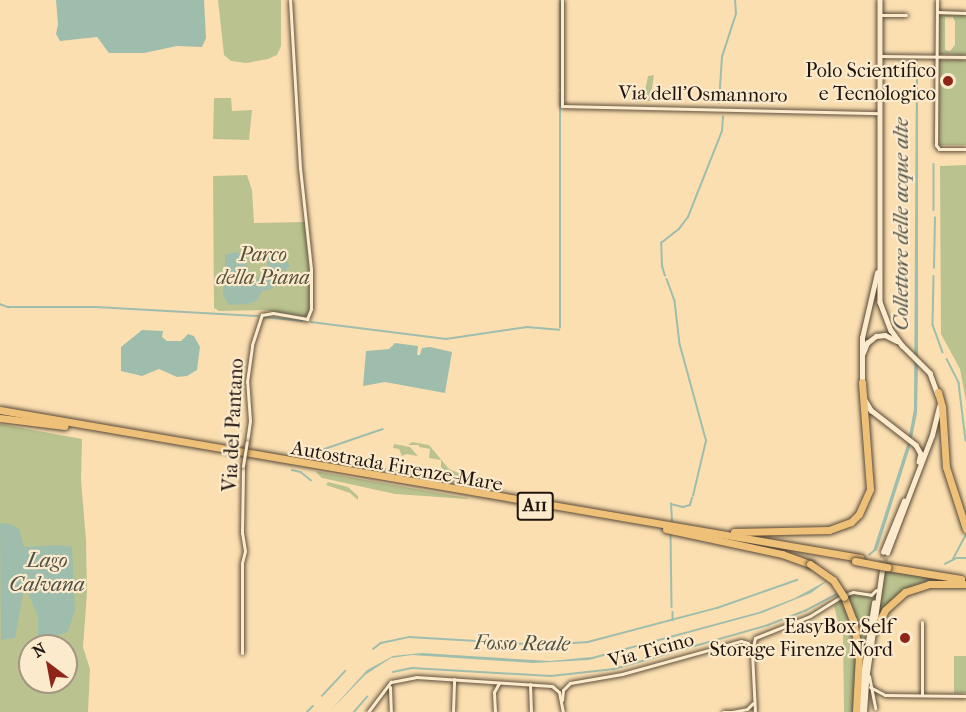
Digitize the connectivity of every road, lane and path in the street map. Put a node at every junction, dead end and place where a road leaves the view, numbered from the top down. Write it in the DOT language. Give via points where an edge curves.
graph roads {
  1 [pos="290,0"];
  2 [pos="562,0"];
  3 [pos="879,0"];
  4 [pos="937,0"];
  5 [pos="937,12"];
  6 [pos="966,13"];
  7 [pos="881,15"];
  8 [pos="906,15"];
  9 [pos="880,45"];
  10 [pos="880,56"];
  11 [pos="937,57"];
  12 [pos="966,57"];
  13 [pos="879,114"];
  14 [pos="966,149"];
  15 [pos="878,265"];
  16 [pos="902,345"];
  17 [pos="861,365"];
  18 [pos="862,382"];
  19 [pos="938,392"];
  20 [pos="0,412"];
  21 [pos="935,426"];
  22 [pos="916,445"];
  23 [pos="667,527"];
  24 [pos="966,529"];
  25 [pos="884,568"];
  26 [pos="966,580"];
  27 [pos="876,590"];
  28 [pos="844,596"];
  29 [pos="922,622"];
  30 [pos="874,631"];
  31 [pos="752,652"];
  32 [pos="242,653"];
  33 [pos="868,666"];
  34 [pos="454,679"];
  35 [pos="485,681"];
  36 [pos="504,682"];
  37 [pos="530,684"];
  38 [pos="390,685"];
  39 [pos="870,687"];
  40 [pos="494,692"];
  41 [pos="885,695"];
  42 [pos="922,695"];
  43 [pos="966,696"];
  44 [pos="754,701"];
  45 [pos="562,702"];
  46 [pos="875,710"];
  47 [pos="368,712"];
  48 [pos="391,712"];
  49 [pos="453,712"];
  50 [pos="495,712"];
  51 [pos="531,712"];
  52 [pos="563,712"];
  53 [pos="723,712"];
  54 [pos="732,712"];
  55 [pos="739,712"];
  56 [pos="754,712"];
  57 [pos="860,712"];
  1 -- 32 [label="street, Via del Pantano, bridge" via="311,309 307,319 262,315 252,345 247,382 250,421 243,466"];
  2 -- 13 [label="street, Via dell'Osmannoro" via="562,106"];
  3 -- 7 [label="main road"];
  3 -- 9 [label="main road"];
  4 -- 5 [label="street"];
  5 -- 6 [label="street"];
  5 -- 11 [label="street"];
  7 -- 8 [label="street"];
  7 -- 9 [label="main road"];
  9 -- 10 [label="main road"];
  10 -- 11 [label="street"];
  10 -- 13 [label="main road"];
  11 -- 12 [label="street"];
  11 -- 14 [label="street" via="936,145 939,149"];
  13 -- 15 [label="main road"];
  15 -- 16 [label="main road" via="882,309"];
  15 -- 17 [label="main road" via="862,338"];
  16 -- 17 [label="main road" via="888,336 876,336 867,343"];
  16 -- 19 [label="main road" via="923,365"];
  17 -- 18 [label="main road"];
  18 -- 22 [label="main road" via="868,407"];
  18 -- 23 [label="highway" via="870,489 864,507 851,522 829,530 792,532"];
  19 -- 21 [label="main road"];
  19 -- 24 [label="highway" via="951,485"];
  20 -- 23 [label="highway, Autostrada Firenze-Mare / A11"];
  20 -- 23 [label="highway, Autostrada Firenze-Mare / A11"];
  21 -- 22 [label="main road" via="926,442"];
  21 -- 22 [label="main road" via="885,552 920,460"];
  23 -- 25 [label="highway, Autostrada Firenze-Mare / A11, bridge"];
  23 -- 28 [label="highway, bridge" via="810,564 833,580"];
  25 -- 26 [label="highway, Autostrada Firenze-Mare / A11"];
  25 -- 27 [label="main road"];
  25 -- 30 [label="main road"];
  26 -- 30 [label="highway" via="904,592 885,610"];
  27 -- 28 [label="street" via="872,594 853,592"];
  27 -- 57 [label="main road"];
  28 -- 31 [label="street" via="810,616 757,636"];
  28 -- 57 [label="highway" via="858,640"];
  29 -- 42 [label="street"];
  30 -- 33 [label="main road"];
  31 -- 44 [label="street"];
  31 -- 45 [label="street, Via Ticino" via="748,643 741,641 622,674 570,683 563,690"];
  33 -- 39 [label="street"];
  33 -- 57 [label="main road"];
  34 -- 35 [label="street"];
  34 -- 38 [label="street" via="408,677"];
  34 -- 49 [label="street"];
  35 -- 36 [label="street"];
  35 -- 40 [label="street"];
  36 -- 37 [label="street"];
  36 -- 40 [label="street"];
  37 -- 45 [label="street" via="554,687"];
  37 -- 51 [label="street"];
  38 -- 47 [label="street"];
  38 -- 48 [label="street"];
  39 -- 41 [label="street"];
  39 -- 46 [label="street"];
  40 -- 50 [label="street"];
  41 -- 42 [label="street"];
  41 -- 46 [label="street" via="877,697"];
  42 -- 43 [label="street"];
  44 -- 54 [label="street" via="749,708"];
  44 -- 56 [label="street"];
  45 -- 52 [label="street"];
  53 -- 54 [label="street"];
  54 -- 55 [label="street"];
}
